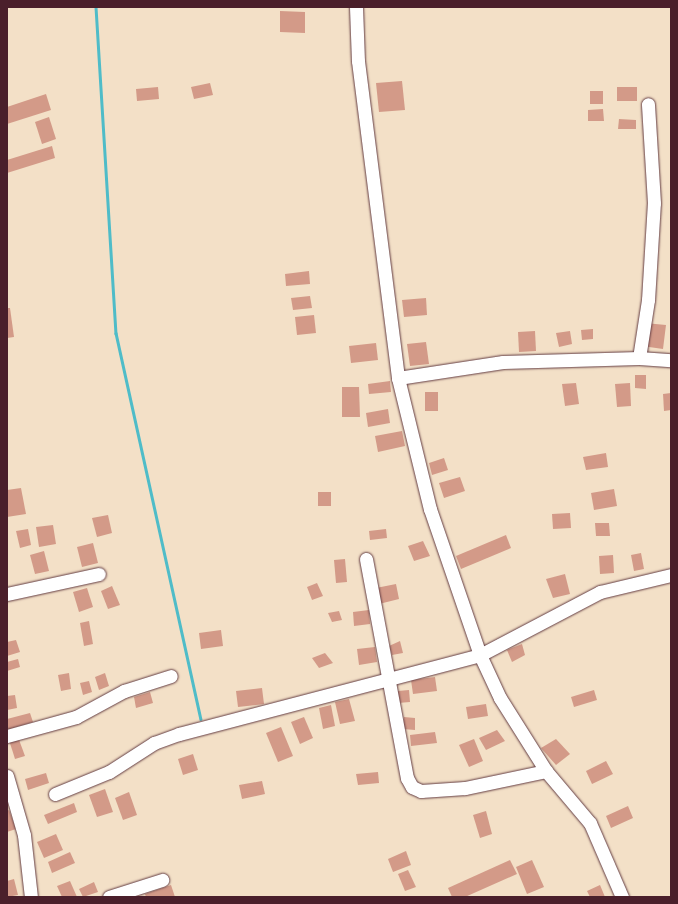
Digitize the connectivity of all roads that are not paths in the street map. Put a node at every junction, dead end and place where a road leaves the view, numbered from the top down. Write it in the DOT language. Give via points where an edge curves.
graph roads {
  1 [pos="356,7"];
  2 [pos="648,104"];
  3 [pos="638,358"];
  4 [pos="671,360"];
  5 [pos="398,378"];
  6 [pos="366,558"];
  7 [pos="99,574"];
  8 [pos="671,575"];
  9 [pos="7,594"];
  10 [pos="480,655"];
  11 [pos="170,676"];
  12 [pos="387,680"];
  13 [pos="7,736"];
  14 [pos="546,771"];
  15 [pos="7,776"];
  16 [pos="55,794"];
  17 [pos="162,880"];
  18 [pos="31,897"];
  19 [pos="109,897"];
  20 [pos="622,897"];
  1 -- 5 [label="street" via="358,61"];
  2 -- 3 [label="street" via="654,203 648,300"];
  3 -- 4 [label="street"];
  3 -- 5 [label="street" via="503,362"];
  5 -- 10 [label="street" via="430,509"];
  6 -- 12 [label="street"];
  7 -- 9 [label="street"];
  8 -- 10 [label="street" via="600,592"];
  10 -- 12 [label="street"];
  10 -- 14 [label="street" via="500,698"];
  11 -- 13 [label="street" via="124,691 76,717"];
  12 -- 14 [label="street" via="407,778 412,787 421,791 465,788"];
  12 -- 16 [label="street" via="179,734 154,743 109,772"];
  14 -- 20 [label="street" via="590,823"];
  15 -- 18 [label="street" via="24,835"];
  17 -- 19 [label="street"];
}
